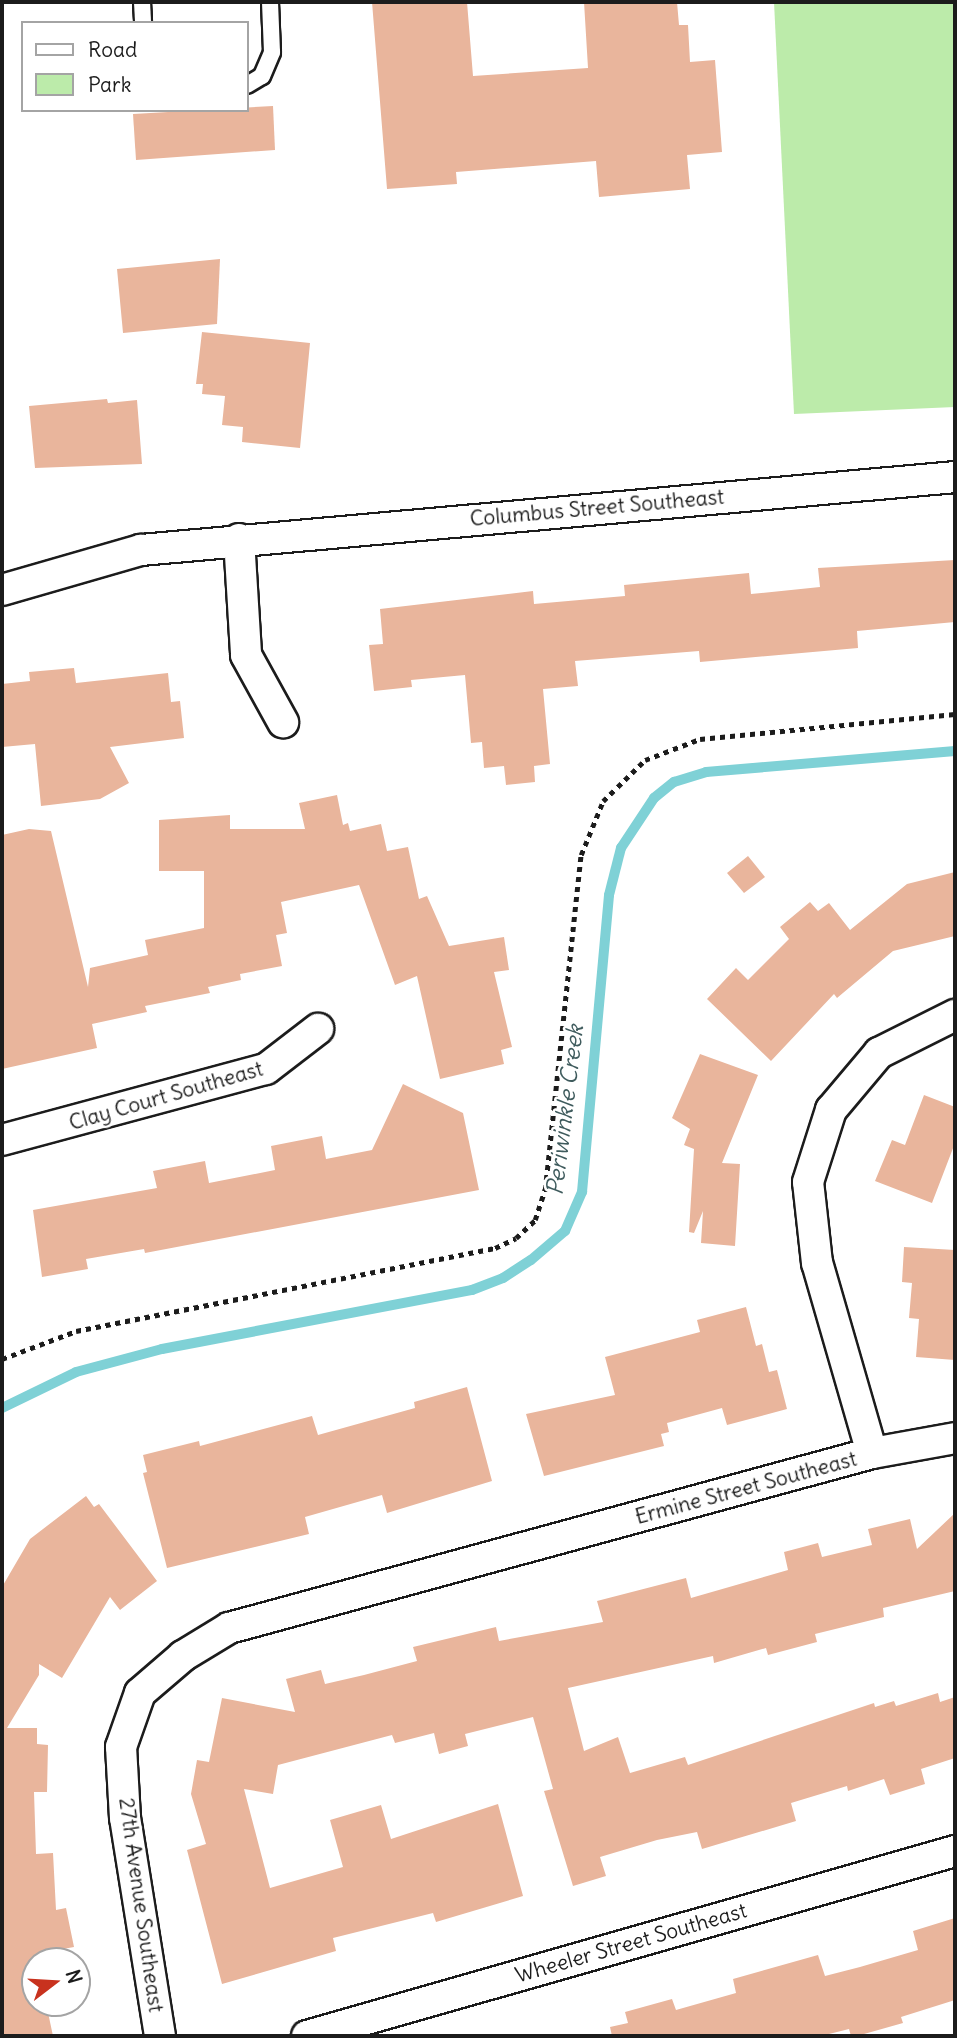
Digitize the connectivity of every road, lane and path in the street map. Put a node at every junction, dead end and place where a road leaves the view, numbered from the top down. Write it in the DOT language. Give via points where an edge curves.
graph roads {
  1 [pos="142,2"];
  2 [pos="270,2"];
  3 [pos="143,21"];
  4 [pos="248,84"];
  5 [pos="955,477"];
  6 [pos="239,539"];
  7 [pos="2,590"];
  8 [pos="955,714"];
  9 [pos="283,722"];
  10 [pos="955,1015"];
  11 [pos="318,1028"];
  12 [pos="2,1140"];
  13 [pos="2,1359"];
  14 [pos="955,1438"];
  15 [pos="872,1453"];
  16 [pos="140,1693"];
  17 [pos="955,1851"];
  18 [pos="160,2036"];
  19 [pos="307,2036"];
  1 -- 3 [label="lane"];
  2 -- 4 [label="lane" via="272,52 262,76"];
  5 -- 6 [label="street, Columbus Street Southeast"];
  6 -- 7 [label="street, Columbus Street Southeast" via="141,550"];
  6 -- 9 [label="street" via="246,655"];
  8 -- 13 [label="path" via="700,738 645,760 603,801 581,855 577,879 545,1189 535,1220 516,1238 495,1248 76,1331"];
  10 -- 15 [label="street, Ermine Street Southeast" via="879,1053 831,1110 808,1182 817,1264"];
  11 -- 12 [label="street, Clay Court Southeast" via="266,1069"];
  14 -- 15 [label="street"];
  15 -- 16 [label="street, Ermine Street Southeast" via="229,1628 183,1656"];
  16 -- 18 [label="street, 27th Avenue Southeast" via="121,1747 125,1818"];
  17 -- 19 [label="street, Wheeler Street Southeast"];
}
